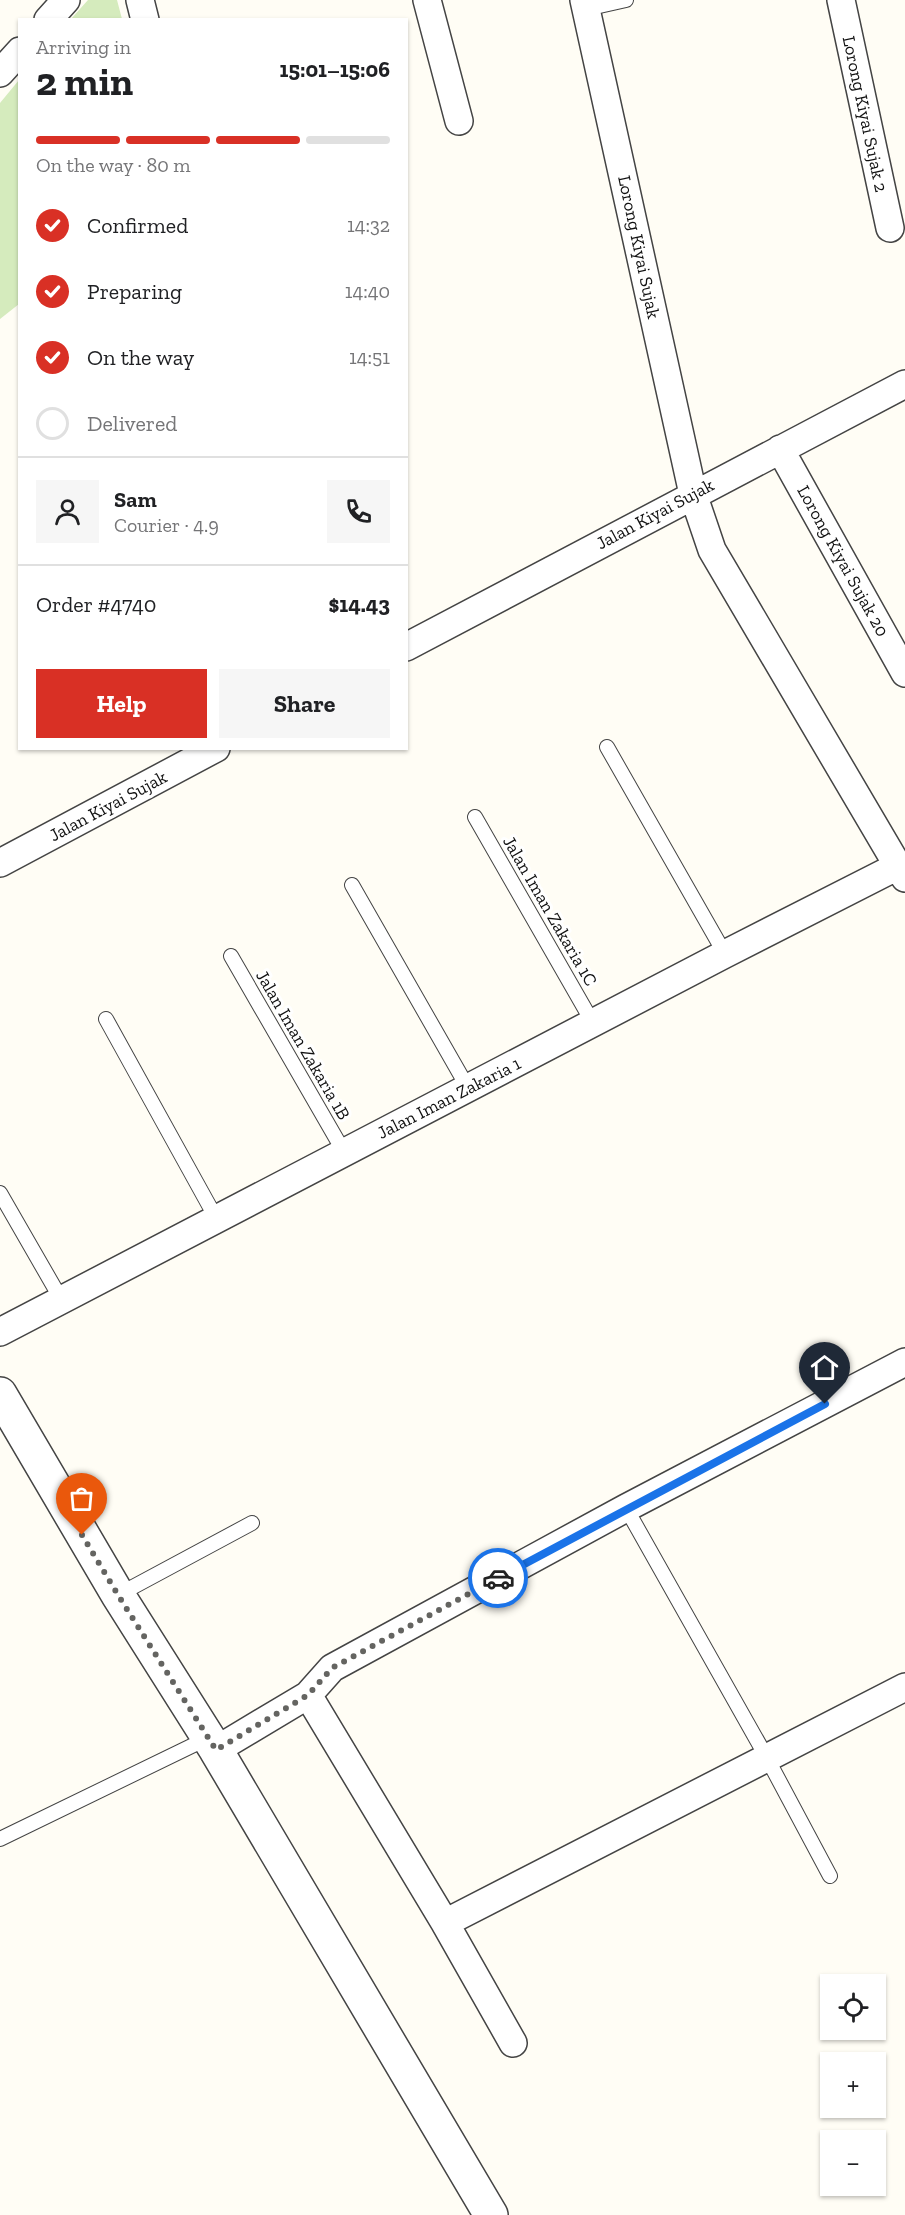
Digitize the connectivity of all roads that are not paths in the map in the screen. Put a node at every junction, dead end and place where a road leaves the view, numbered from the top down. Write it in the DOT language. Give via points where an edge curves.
graph roads {
  1 [pos="66,0"];
  2 [pos="140,0"];
  3 [pos="427,0"];
  4 [pos="626,0"];
  5 [pos="841,0"];
  6 [pos="585,4"];
  7 [pos="50,18"];
  8 [pos="144,18"];
  9 [pos="18,53"];
  10 [pos="0,73"];
  11 [pos="459,121"];
  12 [pos="890,228"];
  13 [pos="904,386"];
  14 [pos="780,449"];
  15 [pos="693,494"];
  16 [pos="408,646"];
  17 [pos="905,673"];
  18 [pos="607,747"];
  19 [pos="212,750"];
  20 [pos="475,817"];
  21 [pos="0,863"];
  22 [pos="902,872"];
  23 [pos="352,885"];
  24 [pos="725,954"];
  25 [pos="231,956"];
  26 [pos="106,1019"];
  27 [pos="593,1023"];
  28 [pos="468,1088"];
  29 [pos="344,1152"];
  30 [pos="0,1193"];
  31 [pos="216,1218"];
  32 [pos="61,1299"];
  33 [pos="0,1332"];
  34 [pos="905,1362"];
  35 [pos="0,1394"];
  36 [pos="626,1509"];
  37 [pos="252,1523"];
  38 [pos="118,1595"];
  39 [pos="905,1687"];
  40 [pos="308,1695"];
  41 [pos="212,1744"];
  42 [pos="767,1758"];
  43 [pos="0,1839"];
  44 [pos="830,1876"];
  45 [pos="445,1923"];
  46 [pos="513,2043"];
  47 [pos="491,2215"];
  1 -- 7 [label="street"];
  2 -- 8 [label="street"];
  3 -- 11 [label="street"];
  4 -- 6 [label="lane"];
  5 -- 12 [label="street, Lorong Kiyai Sujak 2"];
  6 -- 15 [label="street, Lorong Kiyai Sujak"];
  9 -- 10 [label="street"];
  13 -- 14 [label="street, Jalan Kiyai Sujak"];
  14 -- 15 [label="street, Jalan Kiyai Sujak"];
  14 -- 17 [label="street, Lorong Kiyai Sujak 20"];
  15 -- 16 [label="street, Jalan Kiyai Sujak"];
  15 -- 22 [label="street, Lorong Kiyai Sujak" via="712,550"];
  18 -- 24 [label="lane"];
  19 -- 21 [label="street, Jalan Kiyai Sujak"];
  20 -- 27 [label="lane, Jalan Iman Zakaria 1C"];
  22 -- 24 [label="street, Jalan Iman Zakaria 1"];
  23 -- 28 [label="lane"];
  24 -- 27 [label="street, Jalan Iman Zakaria 1"];
  25 -- 29 [label="lane, Jalan Iman Zakaria 1B"];
  26 -- 31 [label="lane"];
  27 -- 28 [label="street, Jalan Iman Zakaria 1"];
  28 -- 29 [label="street, Jalan Iman Zakaria 1"];
  29 -- 31 [label="street, Jalan Iman Zakaria 1"];
  30 -- 32 [label="lane"];
  31 -- 32 [label="street, Jalan Iman Zakaria 1"];
  32 -- 33 [label="street, Jalan Iman Zakaria 1"];
  34 -- 36 [label="street"];
  35 -- 38 [label="street"];
  36 -- 40 [label="street" via="332,1668"];
  36 -- 42 [label="lane"];
  37 -- 38 [label="lane"];
  38 -- 41 [label="street"];
  39 -- 42 [label="street"];
  40 -- 41 [label="street"];
  40 -- 45 [label="street"];
  41 -- 43 [label="lane"];
  41 -- 47 [label="street"];
  42 -- 44 [label="lane"];
  42 -- 45 [label="street"];
  45 -- 46 [label="street"];
}
